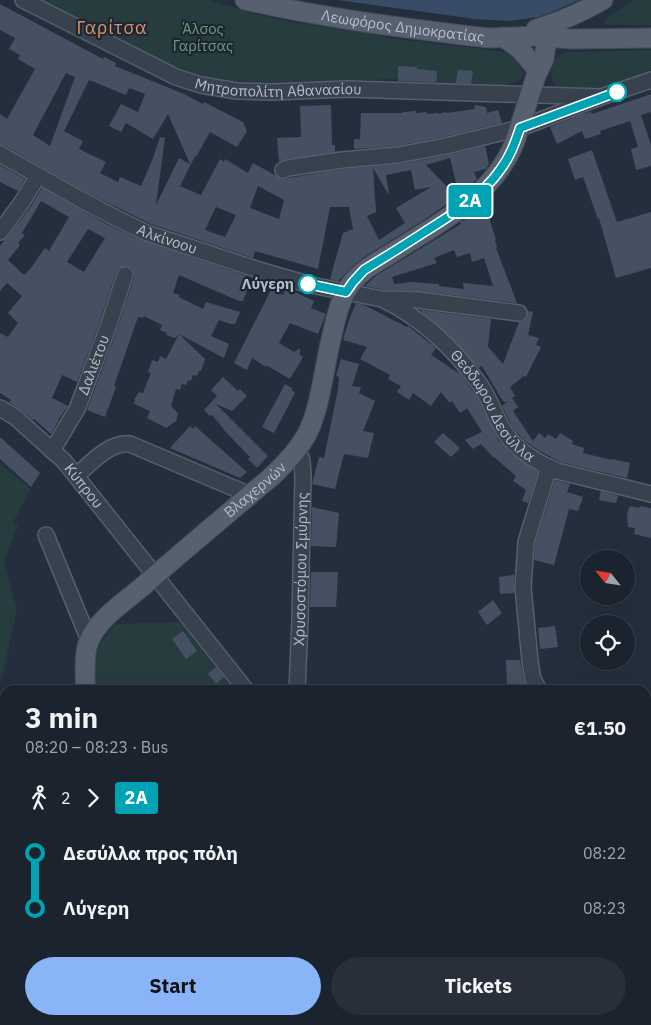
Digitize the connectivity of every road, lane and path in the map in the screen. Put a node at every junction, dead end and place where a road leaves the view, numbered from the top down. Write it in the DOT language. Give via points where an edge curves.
graph roads {
  1 [pos="23,0"];
  2 [pos="244,0"];
  3 [pos="603,0"];
  4 [pos="615,0"];
  5 [pos="542,32"];
  6 [pos="503,37"];
  7 [pos="651,38"];
  8 [pos="536,72"];
  9 [pos="651,80"];
  10 [pos="530,95"];
  11 [pos="553,97"];
  12 [pos="601,97"];
  13 [pos="520,128"];
  14 [pos="0,154"];
  15 [pos="282,170"];
  16 [pos="38,176"];
  17 [pos="0,232"];
  18 [pos="125,275"];
  19 [pos="346,292"];
  20 [pos="382,299"];
  21 [pos="519,313"];
  22 [pos="0,408"];
  23 [pos="298,448"];
  24 [pos="52,451"];
  25 [pos="549,468"];
  26 [pos="76,476"];
  27 [pos="250,494"];
  28 [pos="651,494"];
  29 [pos="46,534"];
  30 [pos="154,576"];
  31 [pos="89,640"];
  32 [pos="85,685"];
  33 [pos="242,685"];
  34 [pos="297,685"];
  35 [pos="536,685"];
  1 -- 10 [label="street, Μητροπολίτη Αθανασίου" via="202,86 251,92 348,89"];
  2 -- 6 [label="main road, Λεωφόρος Δημοκρατίας" via="357,22"];
  3 -- 5 [label="main road, Λεωφόρος Δημοκρατίας"];
  4 -- 5 [label="main road, Λεωφόρος Δημοκρατίας" via="588,18"];
  5 -- 6 [label="main road, Λεωφόρος Δημοκρατίας"];
  5 -- 7 [label="main road" via="570,39"];
  5 -- 8 [label="main road, Βλαχερνών" via="544,58"];
  6 -- 8 [label="main road" via="520,49"];
  8 -- 10 [label="main road, Βλαχερνών"];
  8 -- 11 [label="street"];
  9 -- 12 [label="street, Μητροπολίτη Αθανασίου"];
  10 -- 11 [label="street, Μητροπολίτη Αθανασίου"];
  10 -- 13 [label="main road, Βλαχερνών"];
  11 -- 12 [label="street, Μητροπολίτη Αθανασίου"];
  12 -- 13 [label="street, Μητροπολίτη Αθανασίου"];
  13 -- 15 [label="street, Μητροπολίτη Αθανασίου" via="398,155"];
  13 -- 19 [label="main road, Βλαχερνών" via="506,162 485,188 453,214 364,270"];
  14 -- 16 [label="street, Αλκίνοου"];
  16 -- 17 [label="street"];
  16 -- 19 [label="street, Αλκίνοου" via="148,232 266,272"];
  18 -- 24 [label="street, Δαλιέτου" via="77,409"];
  19 -- 20 [label="street, Θεόδωρου Δεσύλλα"];
  19 -- 23 [label="main road, Βλαχερνών" via="334,323 315,414"];
  20 -- 21 [label="street" via="412,299"];
  20 -- 25 [label="street, Θεόδωρου Δεσύλλα" via="418,321 444,344 478,382 511,440"];
  22 -- 24 [label="street, Κύπρου" via="15,417"];
  23 -- 27 [label="main road, Βλαχερνών"];
  23 -- 34 [label="street, Χρυσοστόμου Σμύρνης" via="303,476"];
  24 -- 26 [label="street, Κύπρου"];
  25 -- 28 [label="street, Θεόδωρου Δεσύλλα"];
  25 -- 35 [label="street" via="526,542 523,586 529,651"];
  26 -- 27 [label="street" via="117,445 130,444"];
  26 -- 30 [label="street, Κύπρου"];
  27 -- 30 [label="main road, Βλαχερνών"];
  29 -- 31 [label="street"];
  30 -- 31 [label="main road, Βλαχερνών" via="107,617"];
  30 -- 33 [label="street, Κύπρου"];
  31 -- 32 [label="main road"];
}
